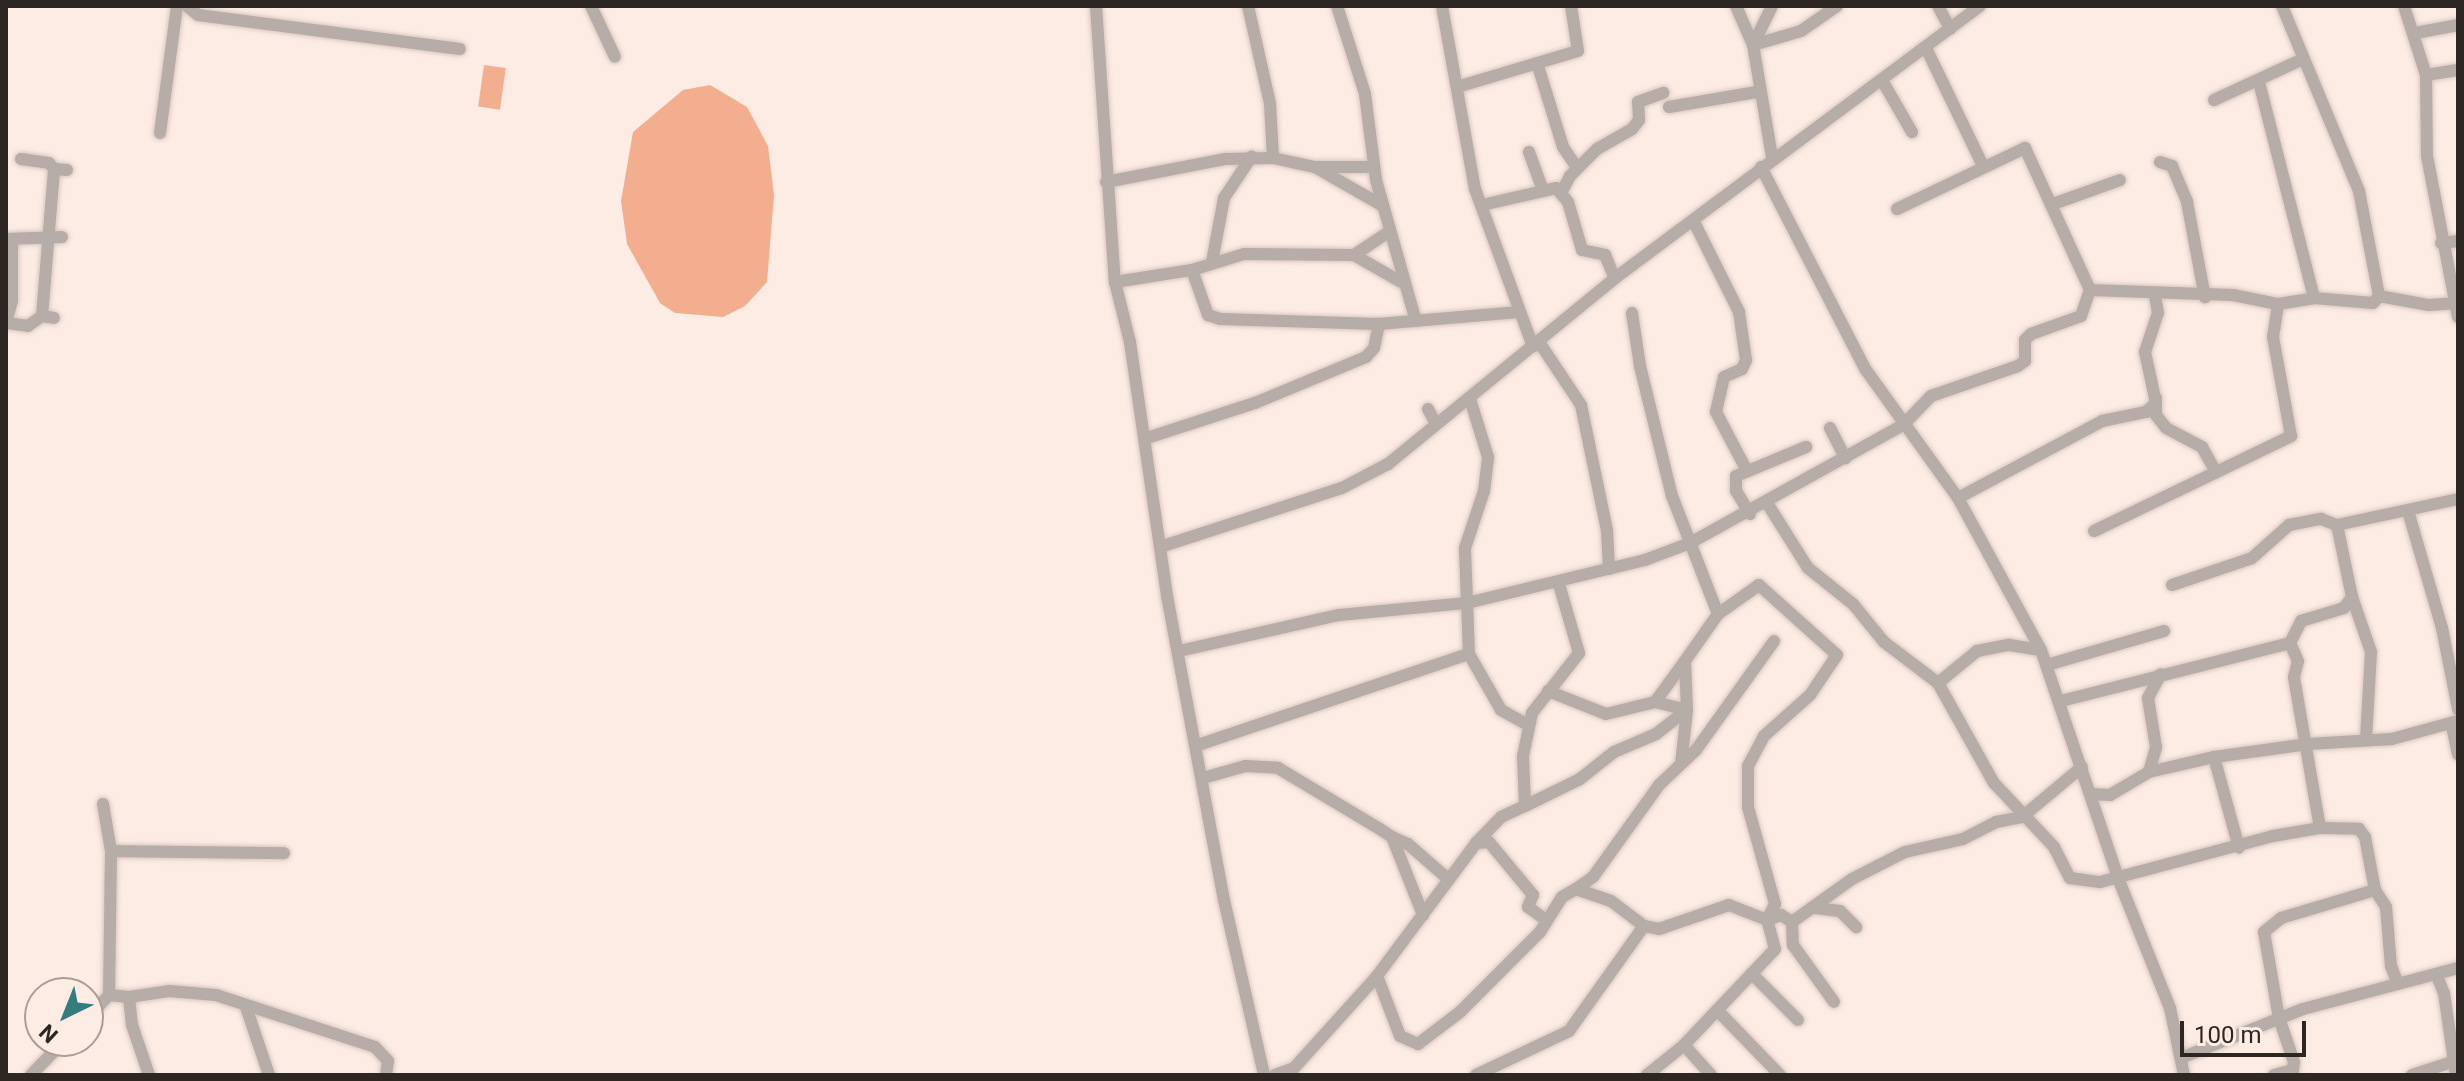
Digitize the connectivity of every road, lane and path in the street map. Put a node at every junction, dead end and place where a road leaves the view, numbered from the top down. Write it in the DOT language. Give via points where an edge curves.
graph roads {
  1 [pos="177,6"];
  2 [pos="187,6"];
  3 [pos="591,6"];
  4 [pos="1096,6"];
  5 [pos="1248,6"];
  6 [pos="1337,6"];
  7 [pos="1442,6"];
  8 [pos="1571,6"];
  9 [pos="1754,6"];
  10 [pos="1772,6"];
  11 [pos="1837,6"];
  12 [pos="1938,6"];
  13 [pos="1980,6"];
  14 [pos="2282,6"];
  15 [pos="2404,6"];
  16 [pos="1738,9"];
  17 [pos="198,15"];
  18 [pos="2458,25"];
  19 [pos="1950,29"];
  20 [pos="2415,33"];
  21 [pos="175,37"];
  22 [pos="1753,45"];
  23 [pos="1926,48"];
  24 [pos="460,49"];
  25 [pos="615,57"];
  26 [pos="2303,59"];
  27 [pos="1538,66"];
  28 [pos="2458,70"];
  29 [pos="2426,75"];
  30 [pos="1883,82"];
  31 [pos="2259,82"];
  32 [pos="1457,87"];
  33 [pos="1757,92"];
  34 [pos="1663,93"];
  35 [pos="2214,100"];
  36 [pos="1669,107"];
  37 [pos="1912,132"];
  38 [pos="160,133"];
  39 [pos="1529,152"];
  40 [pos="1252,156"];
  41 [pos="1772,157"];
  42 [pos="1273,158"];
  43 [pos="21,159"];
  44 [pos="2160,162"];
  45 [pos="1983,166"];
  46 [pos="1315,167"];
  47 [pos="1374,167"];
  48 [pos="1761,167"];
  49 [pos="1577,168"];
  50 [pos="2120,180"];
  51 [pos="1106,182"];
  52 [pos="1542,187"];
  53 [pos="1561,193"];
  54 [pos="2053,204"];
  55 [pos="1482,205"];
  56 [pos="1383,206"];
  57 [pos="1897,209"];
  58 [pos="1694,222"];
  59 [pos="1390,231"];
  60 [pos="62,237"];
  61 [pos="9,239"];
  62 [pos="47,241"];
  63 [pos="2458,241"];
  64 [pos="2441,243"];
  65 [pos="1354,255"];
  66 [pos="1212,262"];
  67 [pos="1192,270"];
  68 [pos="1615,278"];
  69 [pos="1115,282"];
  70 [pos="1401,282"];
  71 [pos="2090,290"];
  72 [pos="2155,296"];
  73 [pos="2379,296"];
  74 [pos="2205,297"];
  75 [pos="2314,298"];
  76 [pos="2278,304"];
  77 [pos="2457,308"];
  78 [pos="1518,312"];
  79 [pos="1632,313"];
  80 [pos="1415,318"];
  81 [pos="6,323"];
  82 [pos="1379,324"];
  83 [pos="1536,344"];
  84 [pos="2156,395"];
  85 [pos="1470,399"];
  86 [pos="1428,409"];
  87 [pos="1436,424"];
  88 [pos="1903,425"];
  89 [pos="1830,428"];
  90 [pos="1147,438"];
  91 [pos="1806,447"];
  92 [pos="1845,458"];
  93 [pos="1747,471"];
  94 [pos="2216,472"];
  95 [pos="1958,498"];
  96 [pos="2458,499"];
  97 [pos="1767,503"];
  98 [pos="2408,511"];
  99 [pos="1750,514"];
  100 [pos="2337,525"];
  101 [pos="2094,531"];
  102 [pos="1690,543"];
  103 [pos="1160,547"];
  104 [pos="1609,569"];
  105 [pos="1559,584"];
  106 [pos="2172,585"];
  107 [pos="2352,597"];
  108 [pos="1467,603"];
  109 [pos="1718,614"];
  110 [pos="2164,631"];
  111 [pos="1774,641"];
  112 [pos="2290,643"];
  113 [pos="2041,650"];
  114 [pos="1179,651"];
  115 [pos="1469,654"];
  116 [pos="1685,661"];
  117 [pos="2047,665"];
  118 [pos="2161,674"];
  119 [pos="1938,683"];
  120 [pos="1548,691"];
  121 [pos="2061,701"];
  122 [pos="1655,702"];
  123 [pos="2458,709"];
  124 [pos="1687,710"];
  125 [pos="2455,724"];
  126 [pos="1528,725"];
  127 [pos="2366,740"];
  128 [pos="2308,744"];
  129 [pos="1198,745"];
  130 [pos="2458,754"];
  131 [pos="2214,757"];
  132 [pos="1681,764"];
  133 [pos="2082,767"];
  134 [pos="2149,772"];
  135 [pos="1203,778"];
  136 [pos="2091,794"];
  137 [pos="2110,795"];
  138 [pos="103,804"];
  139 [pos="1525,806"];
  140 [pos="2099,815"];
  141 [pos="2022,817"];
  142 [pos="2320,828"];
  143 [pos="1392,837"];
  144 [pos="1476,843"];
  145 [pos="2239,848"];
  146 [pos="111,851"];
  147 [pos="284,853"];
  148 [pos="1447,878"];
  149 [pos="2118,878"];
  150 [pos="1576,889"];
  151 [pos="2375,890"];
  152 [pos="1833,892"];
  153 [pos="1815,908"];
  154 [pos="1840,911"];
  155 [pos="1423,915"];
  156 [pos="1546,920"];
  157 [pos="1767,920"];
  158 [pos="1792,922"];
  159 [pos="1644,926"];
  160 [pos="1856,927"];
  161 [pos="2458,968"];
  162 [pos="1752,974"];
  163 [pos="1377,976"];
  164 [pos="2437,976"];
  165 [pos="2398,984"];
  166 [pos="109,995"];
  167 [pos="129,997"];
  168 [pos="104,1000"];
  169 [pos="1834,1002"];
  170 [pos="246,1007"];
  171 [pos="1717,1010"];
  172 [pos="2279,1018"];
  173 [pos="1798,1020"];
  174 [pos="1684,1045"];
  175 [pos="48,1057"];
  176 [pos="2181,1058"];
  177 [pos="2455,1061"];
  178 [pos="2293,1072"];
  179 [pos="1650,1074"];
  180 [pos="31,1075"];
  181 [pos="149,1075"];
  182 [pos="269,1075"];
  183 [pos="386,1075"];
  184 [pos="1264,1075"];
  185 [pos="1275,1075"];
  186 [pos="1476,1075"];
  187 [pos="1711,1075"];
  188 [pos="1780,1075"];
  189 [pos="2184,1075"];
  190 [pos="2274,1075"];
  191 [pos="2412,1075"];
  192 [pos="2456,1075"];
  1 -- 21 [label="street"];
  2 -- 17 [label="street"];
  3 -- 25 [label="street"];
  4 -- 51 [label="street"];
  5 -- 42 [label="street" via="1270,104"];
  6 -- 47 [label="street" via="1365,94"];
  7 -- 32 [label="street"];
  8 -- 27 [label="street" via="1578,51"];
  9 -- 16 [label="street"];
  10 -- 22 [label="street"];
  11 -- 22 [label="street" via="1801,31"];
  12 -- 19 [label="street"];
  13 -- 19 [label="street"];
  14 -- 26 [label="street"];
  15 -- 20 [label="street"];
  16 -- 22 [label="street"];
  17 -- 21 [label="street"];
  17 -- 24 [label="street"];
  18 -- 20 [label="street"];
  19 -- 23 [label="street"];
  20 -- 29 [label="street"];
  21 -- 38 [label="street"];
  22 -- 33 [label="street"];
  23 -- 30 [label="street"];
  23 -- 45 [label="street"];
  26 -- 31 [label="street"];
  26 -- 73 [label="street" via="2359,191"];
  27 -- 32 [label="street"];
  27 -- 49 [label="street" via="1563,147"];
  28 -- 29 [label="street"];
  29 -- 64 [label="street" via="2427,156"];
  30 -- 37 [label="street"];
  30 -- 41 [label="street"];
  31 -- 35 [label="street"];
  31 -- 75 [label="street"];
  32 -- 55 [label="street"];
  33 -- 36 [label="street"];
  33 -- 41 [label="street"];
  34 -- 49 [label="street" via="1638,102 1639,120 1632,129 1618,134"];
  39 -- 52 [label="street"];
  40 -- 42 [label="street"];
  40 -- 51 [label="street"];
  40 -- 66 [label="street" via="1224,198"];
  41 -- 48 [label="street"];
  42 -- 46 [label="street"];
  43 -- 62 [label="street" via="60,170"];
  44 -- 74 [label="street" via="2172,166 2187,202"];
  45 -- 54 [label="street" via="2025,148"];
  45 -- 57 [label="street"];
  46 -- 47 [label="street"];
  46 -- 56 [label="street"];
  47 -- 56 [label="street"];
  48 -- 58 [label="street"];
  48 -- 88 [label="street" via="1866,370"];
  49 -- 53 [label="street"];
  50 -- 54 [label="street"];
  51 -- 69 [label="street"];
  52 -- 53 [label="street"];
  52 -- 55 [label="street"];
  53 -- 68 [label="street" via="1582,250 1605,255"];
  54 -- 71 [label="street"];
  55 -- 78 [label="street"];
  56 -- 59 [label="street"];
  58 -- 68 [label="street"];
  58 -- 93 [label="street" via="1739,312 1746,360 1742,369 1724,377 1716,412"];
  59 -- 65 [label="street"];
  59 -- 70 [label="street"];
  60 -- 62 [label="street"];
  61 -- 62 [label="street"];
  61 -- 81 [label="street" via="12,301"];
  62 -- 81 [label="street" via="48,317 28,326"];
  63 -- 64 [label="street"];
  64 -- 77 [label="street"];
  65 -- 66 [label="street" via="1298,257 1274,251"];
  65 -- 70 [label="street"];
  66 -- 67 [label="street"];
  67 -- 69 [label="street"];
  67 -- 82 [label="street" via="1208,315 1220,319"];
  68 -- 83 [label="street"];
  69 -- 90 [label="street"];
  70 -- 80 [label="street"];
  71 -- 72 [label="street"];
  71 -- 88 [label="street" via="2081,316 2025,340 2025,361 1931,396"];
  72 -- 74 [label="street"];
  72 -- 84 [label="street" via="2158,313 2145,352"];
  73 -- 75 [label="street" via="2373,303"];
  73 -- 77 [label="street"];
  74 -- 76 [label="street" via="2233,295"];
  75 -- 76 [label="street"];
  76 -- 94 [label="street" via="2273,337 2291,436"];
  78 -- 80 [label="street"];
  78 -- 83 [label="street"];
  79 -- 102 [label="street" via="1663,462"];
  80 -- 82 [label="street"];
  82 -- 90 [label="street" via="1374,348 1366,357 1255,403"];
  83 -- 85 [label="street"];
  83 -- 104 [label="street" via="1581,405 1607,530"];
  84 -- 94 [label="street" via="2156,415 2166,428 2202,447"];
  84 -- 95 [label="street" via="2146,412 2102,421"];
  85 -- 87 [label="street"];
  85 -- 108 [label="street" via="1488,457 1484,491 1467,534"];
  86 -- 87 [label="street"];
  87 -- 103 [label="street" via="1388,464 1342,488"];
  88 -- 92 [label="street"];
  88 -- 95 [label="street"];
  89 -- 92 [label="street"];
  90 -- 103 [label="street"];
  91 -- 93 [label="street"];
  92 -- 97 [label="street"];
  93 -- 99 [label="street" via="1736,476 1734,485"];
  94 -- 101 [label="street"];
  95 -- 113 [label="street"];
  96 -- 98 [label="street"];
  97 -- 99 [label="street"];
  97 -- 119 [label="street" via="1808,568 1853,604 1884,642"];
  98 -- 100 [label="street"];
  98 -- 123 [label="street" via="2442,628"];
  99 -- 102 [label="street"];
  100 -- 106 [label="street" via="2321,519 2289,525 2252,558"];
  100 -- 107 [label="street"];
  102 -- 104 [label="street"];
  102 -- 109 [label="street"];
  103 -- 114 [label="street"];
  104 -- 105 [label="street"];
  105 -- 108 [label="street"];
  105 -- 120 [label="street" via="1579,653"];
  107 -- 112 [label="street" via="2344,608 2301,621"];
  107 -- 127 [label="street" via="2371,652"];
  108 -- 114 [label="street" via="1339,615"];
  108 -- 115 [label="street"];
  109 -- 116 [label="street"];
  109 -- 157 [label="street" via="1759,585 1837,655 1810,695 1764,736 1748,766 1748,807 1775,904"];
  110 -- 117 [label="street"];
  111 -- 132 [label="street"];
  112 -- 118 [label="street"];
  112 -- 128 [label="street" via="2298,661 2294,677"];
  113 -- 117 [label="street"];
  113 -- 119 [label="street" via="2009,645 1977,651"];
  114 -- 129 [label="street"];
  115 -- 126 [label="street" via="1501,710"];
  115 -- 129 [label="street"];
  116 -- 122 [label="street"];
  116 -- 124 [label="street"];
  117 -- 121 [label="street"];
  118 -- 121 [label="street"];
  118 -- 134 [label="street" via="2148,698 2156,747"];
  119 -- 141 [label="street" via="1994,783"];
  120 -- 122 [label="street" via="1606,714"];
  120 -- 126 [label="street"];
  121 -- 133 [label="street"];
  122 -- 124 [label="street"];
  124 -- 132 [label="street"];
  124 -- 139 [label="street" via="1656,734 1614,752 1580,779"];
  125 -- 127 [label="street"];
  125 -- 130 [label="street"];
  126 -- 139 [label="street"];
  127 -- 128 [label="street"];
  128 -- 131 [label="street"];
  128 -- 142 [label="street"];
  129 -- 135 [label="street"];
  131 -- 134 [label="street"];
  131 -- 145 [label="street"];
  132 -- 150 [label="street" via="1659,785 1593,877"];
  133 -- 136 [label="street"];
  133 -- 141 [label="street"];
  134 -- 137 [label="street"];
  135 -- 143 [label="street" via="1245,766 1278,768"];
  135 -- 184 [label="street"];
  136 -- 137 [label="street"];
  136 -- 140 [label="street"];
  137 -- 140 [label="street"];
  138 -- 146 [label="street"];
  139 -- 144 [label="street" via="1501,817"];
  140 -- 149 [label="street"];
  141 -- 149 [label="street" via="2054,847 2070,878"];
  141 -- 152 [label="street" via="1996,822 1963,839 1905,852"];
  142 -- 145 [label="street"];
  142 -- 151 [label="street" via="2361,831"];
  143 -- 148 [label="street"];
  143 -- 155 [label="street"];
  144 -- 148 [label="street"];
  144 -- 156 [label="street" via="1489,842 1533,895 1528,907"];
  145 -- 149 [label="street"];
  146 -- 147 [label="street"];
  146 -- 166 [label="street"];
  148 -- 155 [label="street"];
  149 -- 176 [label="street" via="2170,1008"];
  150 -- 156 [label="street" via="1562,897"];
  150 -- 159 [label="street" via="1611,901"];
  151 -- 165 [label="street" via="2386,907 2391,966"];
  151 -- 172 [label="street" via="2274,920 2264,932"];
  152 -- 153 [label="street"];
  152 -- 154 [label="street"];
  153 -- 154 [label="street"];
  153 -- 158 [label="street"];
  154 -- 160 [label="street"];
  155 -- 163 [label="street"];
  156 -- 163 [label="street" via="1460,1012 1418,1044 1400,1036"];
  157 -- 158 [label="street" via="1781,915"];
  157 -- 159 [label="street" via="1729,905 1659,929"];
  157 -- 162 [label="street" via="1775,949"];
  158 -- 169 [label="street" via="1793,945"];
  159 -- 186 [label="street" via="1569,1031"];
  161 -- 164 [label="street"];
  162 -- 171 [label="street"];
  162 -- 173 [label="street"];
  163 -- 185 [label="street" via="1294,1068"];
  164 -- 165 [label="street"];
  164 -- 177 [label="street"];
  165 -- 172 [label="street"];
  166 -- 167 [label="street"];
  166 -- 168 [label="street"];
  167 -- 170 [label="street" via="195,992"];
  167 -- 181 [label="street" via="132,1025"];
  170 -- 182 [label="street"];
  170 -- 183 [label="street" via="375,1047 388,1061"];
  171 -- 174 [label="street"];
  171 -- 188 [label="street"];
  172 -- 176 [label="street"];
  172 -- 178 [label="street"];
  174 -- 179 [label="street"];
  174 -- 187 [label="street"];
  175 -- 180 [label="street"];
  176 -- 189 [label="street"];
  177 -- 191 [label="street"];
  177 -- 192 [label="street"];
  178 -- 190 [label="street"];
}
